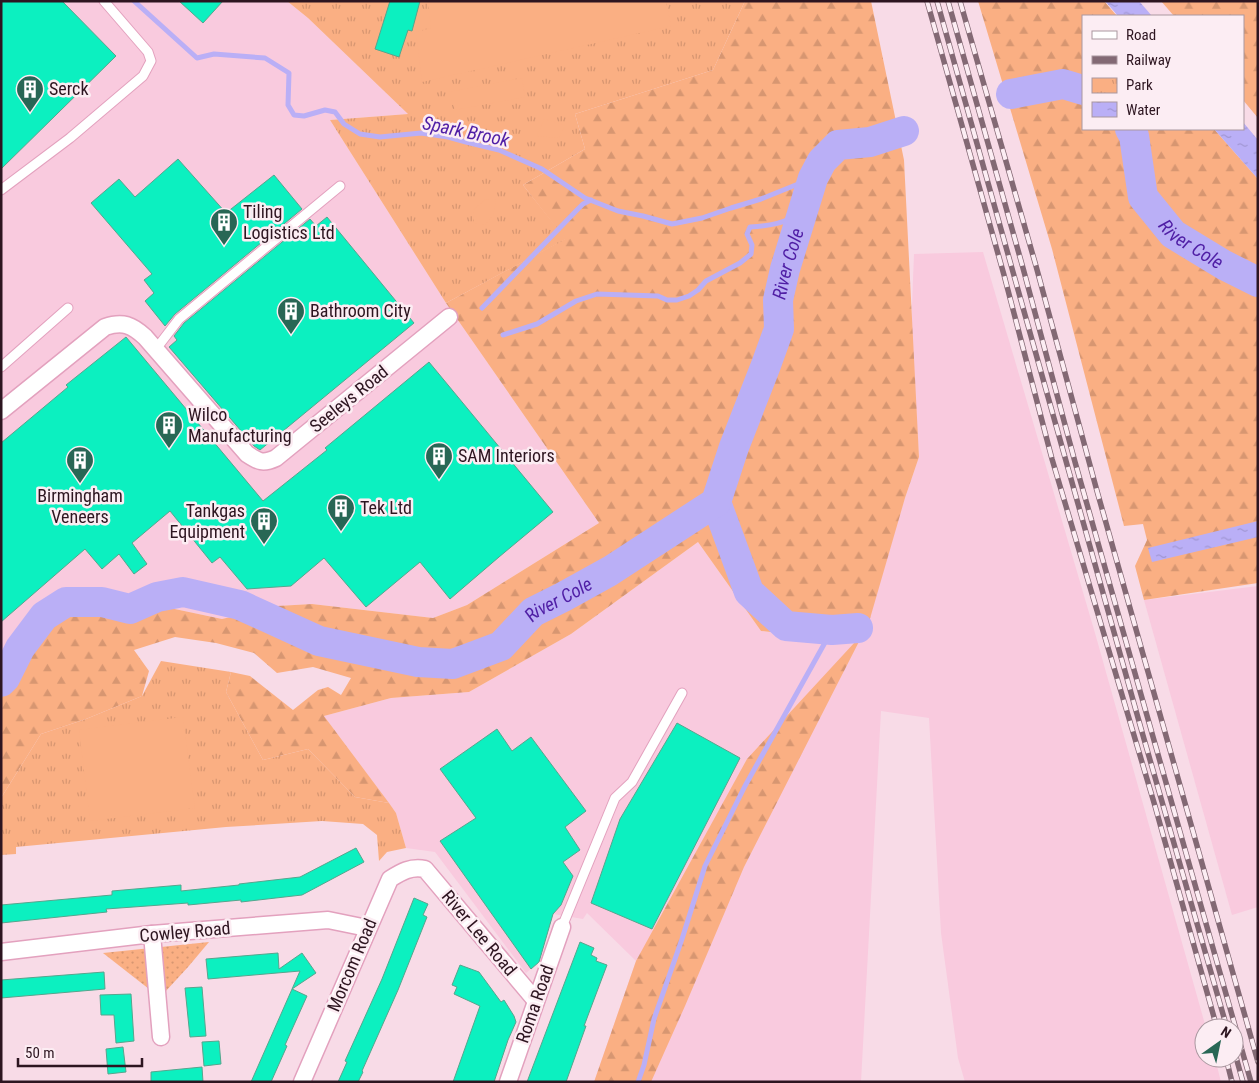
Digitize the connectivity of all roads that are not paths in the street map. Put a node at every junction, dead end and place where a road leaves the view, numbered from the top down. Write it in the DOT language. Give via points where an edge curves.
graph roads {
  1 [pos="104,1"];
  2 [pos="340,186"];
  3 [pos="1,190"];
  4 [pos="68,308"];
  5 [pos="449,316"];
  6 [pos="156,350"];
  7 [pos="1,367"];
  8 [pos="1,411"];
  9 [pos="682,693"];
  10 [pos="420,868"];
  11 [pos="562,927"];
  12 [pos="368,928"];
  13 [pos="152,934"];
  14 [pos="1,952"];
  15 [pos="536,1001"];
  16 [pos="161,1037"];
  17 [pos="302,1082"];
  18 [pos="508,1082"];
  1 -- 3 [label="lane" via="148,52 151,61 142,76 70,138"];
  2 -- 6 [label="lane" via="179,319"];
  4 -- 7 [label="lane"];
  5 -- 6 [label="street, Seeleys Road" via="268,462 247,454"];
  6 -- 8 [label="street, Seeleys Road" via="145,337 126,325 116,323 105,327"];
  9 -- 11 [label="lane" via="632,782 615,798"];
  10 -- 12 [label="street, Morcom Road" via="403,870 390,879"];
  10 -- 15 [label="street, River Lee Road" via="425,868"];
  11 -- 15 [label="street, Roma Road"];
  12 -- 13 [label="street, Cowley Road" via="328,920"];
  12 -- 17 [label="street, Morcom Road"];
  13 -- 14 [label="street, Cowley Road"];
  13 -- 16 [label="street"];
  15 -- 18 [label="street, Roma Road"];
}
